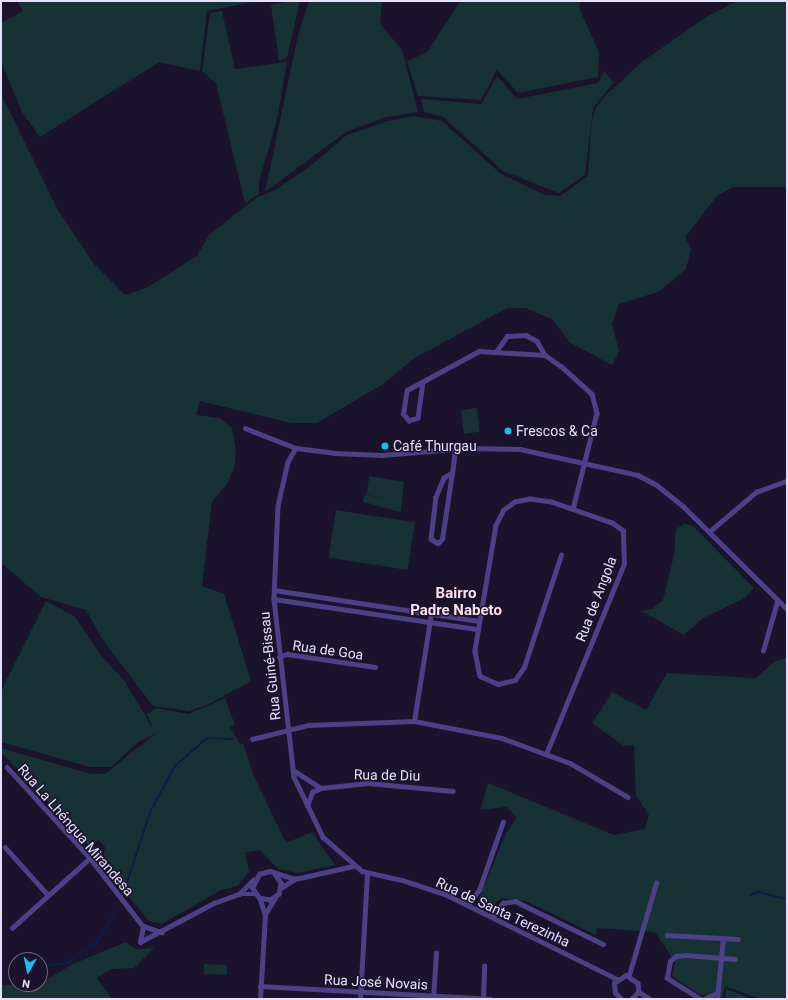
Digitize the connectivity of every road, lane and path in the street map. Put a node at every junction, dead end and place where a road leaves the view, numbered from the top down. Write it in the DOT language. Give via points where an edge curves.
graph roads {
  1 [pos="497,350"];
  2 [pos="545,355"];
  3 [pos="423,382"];
  4 [pos="245,428"];
  5 [pos="296,448"];
  6 [pos="455,449"];
  7 [pos="586,462"];
  8 [pos="452,473"];
  9 [pos="787,481"];
  10 [pos="573,509"];
  11 [pos="709,532"];
  12 [pos="560,555"];
  13 [pos="274,590"];
  14 [pos="274,599"];
  15 [pos="777,602"];
  16 [pos="787,609"];
  17 [pos="431,614"];
  18 [pos="430,622"];
  19 [pos="479,622"];
  20 [pos="478,629"];
  21 [pos="762,651"];
  22 [pos="279,657"];
  23 [pos="375,667"];
  24 [pos="414,721"];
  25 [pos="288,730"];
  26 [pos="252,740"];
  27 [pos="546,754"];
  28 [pos="7,767"];
  29 [pos="293,770"];
  30 [pos="321,788"];
  31 [pos="453,791"];
  32 [pos="628,797"];
  33 [pos="306,808"];
  34 [pos="503,822"];
  35 [pos="5,847"];
  36 [pos="90,858"];
  37 [pos="353,866"];
  38 [pos="367,873"];
  39 [pos="275,874"];
  40 [pos="253,880"];
  41 [pos="295,880"];
  42 [pos="656,883"];
  43 [pos="281,888"];
  44 [pos="239,894"];
  45 [pos="254,894"];
  46 [pos="48,895"];
  47 [pos="260,898"];
  48 [pos="275,898"];
  49 [pos="468,905"];
  50 [pos="265,914"];
  51 [pos="492,917"];
  52 [pos="143,926"];
  53 [pos="12,928"];
  54 [pos="162,932"];
  55 [pos="667,935"];
  56 [pos="723,938"];
  57 [pos="738,939"];
  58 [pos="603,944"];
  59 [pos="436,953"];
  60 [pos="721,958"];
  61 [pos="734,959"];
  62 [pos="484,966"];
  63 [pos="629,975"];
  64 [pos="617,979"];
  65 [pos="260,986"];
  66 [pos="360,992"];
  67 [pos="638,992"];
  68 [pos="717,993"];
  69 [pos="433,997"];
  70 [pos="260,999"];
  71 [pos="360,999"];
  72 [pos="483,999"];
  73 [pos="490,999"];
  74 [pos="620,999"];
  75 [pos="632,999"];
  76 [pos="650,999"];
  77 [pos="700,999"];
  78 [pos="704,999"];
  79 [pos="716,999"];
  1 -- 2 [label="street"];
  1 -- 2 [label="street" via="506,336 526,335 537,341"];
  1 -- 3 [label="street" via="479,351"];
  2 -- 7 [label="street" via="592,394 597,413"];
  3 -- 3 [label="street" via="418,418 409,421 403,414 405,393"];
  4 -- 5 [label="street"];
  5 -- 6 [label="street" via="366,456"];
  5 -- 13 [label="street, Rua Guiné-Bissau" via="288,462 278,506"];
  6 -- 7 [label="street" via="520,449"];
  6 -- 8 [label="street"];
  7 -- 10 [label="street"];
  7 -- 11 [label="street" via="648,479"];
  8 -- 8 [label="street" via="444,478 436,497 431,539 438,543 442,539"];
  9 -- 11 [label="street" via="756,492"];
  10 -- 19 [label="street, Rua de Angola" via="530,499 515,502 504,510 496,525"];
  10 -- 27 [label="street, Rua de Angola" via="612,523 623,531 624,564"];
  11 -- 15 [label="street"];
  12 -- 20 [label="street, Rua de Angola" via="524,667 515,680 498,684 480,676 475,665"];
  13 -- 14 [label="street, Rua Guiné-Bissau"];
  13 -- 17 [label="street"];
  14 -- 18 [label="street"];
  14 -- 22 [label="street, Rua Guiné-Bissau"];
  15 -- 16 [label="street"];
  15 -- 21 [label="street"];
  17 -- 18 [label="street"];
  17 -- 19 [label="street"];
  18 -- 20 [label="street"];
  18 -- 24 [label="street"];
  19 -- 20 [label="street, Rua de Angola"];
  22 -- 23 [label="street, Rua de Goa" via="287,654"];
  22 -- 25 [label="street, Rua Guiné-Bissau"];
  24 -- 25 [label="street" via="368,720"];
  24 -- 27 [label="street" via="502,738"];
  25 -- 26 [label="street"];
  25 -- 29 [label="street, Rua Guiné-Bissau"];
  27 -- 32 [label="street" via="570,763"];
  28 -- 36 [label="street, Rua La Lhéngua Mirandesa"];
  29 -- 30 [label="street"];
  29 -- 33 [label="street, Rua Guiné-Bissau"];
  30 -- 31 [label="street, Rua de Diu" via="368,783"];
  30 -- 33 [label="street" via="312,792"];
  33 -- 37 [label="street, Rua Guiné-Bissau" via="323,837"];
  34 -- 49 [label="street" via="479,890"];
  35 -- 46 [label="street"];
  36 -- 46 [label="street"];
  36 -- 52 [label="street, Rua La Lhéngua Mirandesa"];
  37 -- 38 [label="street, Rua de Santa Terezinha"];
  37 -- 41 [label="street"];
  38 -- 49 [label="street, Rua de Santa Terezinha" via="402,880"];
  38 -- 66 [label="street"];
  39 -- 40 [label="street" via="264,871"];
  39 -- 41 [label="street"];
  39 -- 43 [label="street"];
  40 -- 44 [label="street"];
  40 -- 45 [label="street"];
  41 -- 43 [label="street"];
  42 -- 63 [label="street"];
  43 -- 48 [label="street"];
  44 -- 45 [label="street"];
  44 -- 54 [label="street" via="195,912"];
  45 -- 47 [label="street"];
  46 -- 53 [label="street"];
  47 -- 48 [label="street"];
  47 -- 50 [label="street"];
  48 -- 50 [label="street"];
  49 -- 51 [label="street, Rua de Santa Terezinha"];
  50 -- 65 [label="street"];
  51 -- 58 [label="street" via="503,903 515,901"];
  51 -- 64 [label="street, Rua de Santa Terezinha"];
  52 -- 54 [label="street"];
  52 -- 54 [label="street" via="140,942"];
  55 -- 56 [label="street"];
  56 -- 57 [label="street"];
  56 -- 60 [label="street"];
  59 -- 69 [label="street"];
  60 -- 61 [label="street"];
  60 -- 68 [label="street"];
  60 -- 77 [label="street" via="676,956 670,961 667,978"];
  62 -- 72 [label="street"];
  63 -- 64 [label="street"];
  63 -- 67 [label="street" via="638,982"];
  64 -- 74 [label="street" via="614,988"];
  65 -- 66 [label="street, Rua José Novais"];
  65 -- 70 [label="street"];
  66 -- 69 [label="street, Rua José Novais"];
  66 -- 71 [label="street"];
  67 -- 75 [label="street"];
  67 -- 76 [label="street"];
  68 -- 78 [label="street"];
  68 -- 79 [label="street"];
  69 -- 72 [label="street, Rua José Novais"];
  72 -- 73 [label="street, Rua José Novais"];
}
